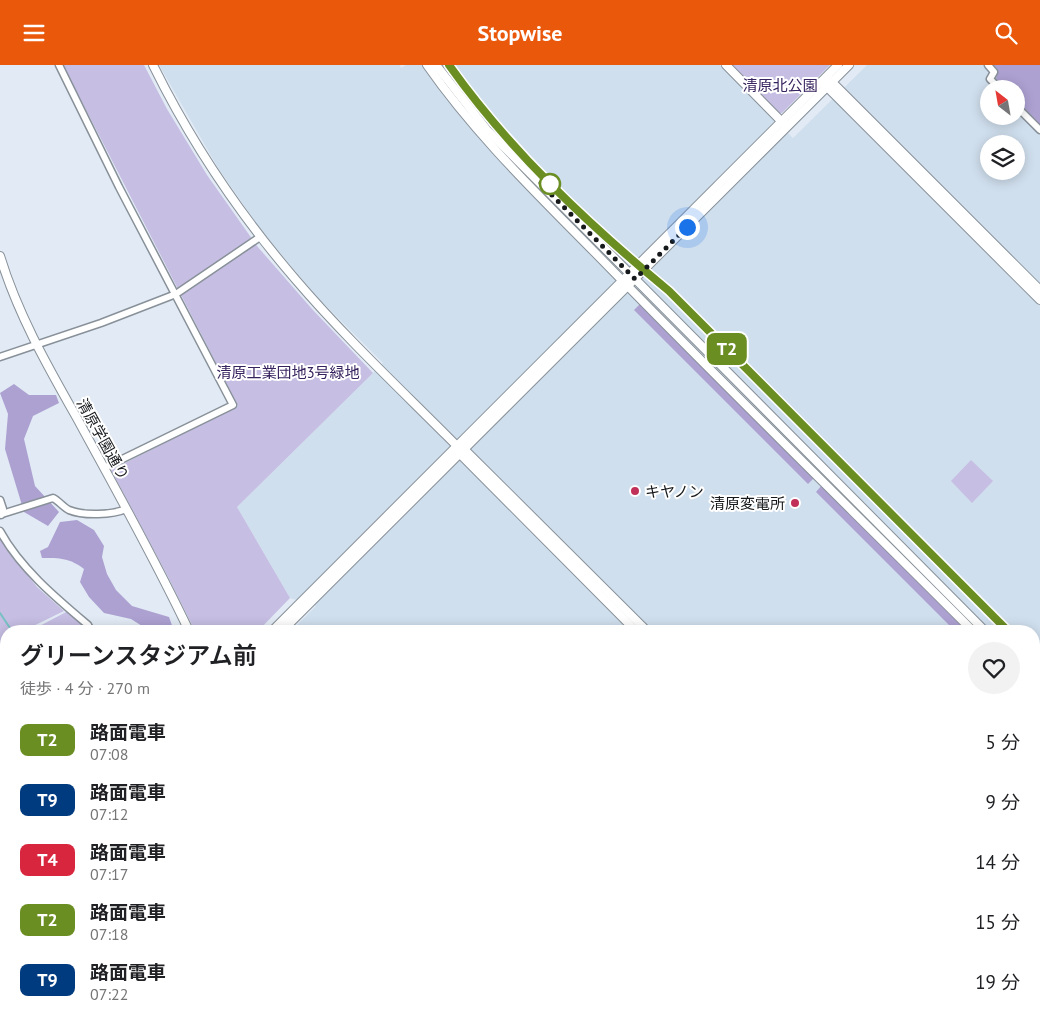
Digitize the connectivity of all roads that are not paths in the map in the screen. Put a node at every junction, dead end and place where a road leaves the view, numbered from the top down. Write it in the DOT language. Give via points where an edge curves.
graph roads {
  1 [pos="59,65"];
  2 [pos="154,65"];
  3 [pos="427,65"];
  4 [pos="436,65"];
  5 [pos="726,65"];
  6 [pos="838,65"];
  7 [pos="849,65"];
  8 [pos="988,65"];
  9 [pos="991,80"];
  10 [pos="827,82"];
  11 [pos="1025,114"];
  12 [pos="785,124"];
  13 [pos="1040,130"];
  14 [pos="260,237"];
  15 [pos="0,257"];
  16 [pos="632,277"];
  17 [pos="625,283"];
  18 [pos="1040,290"];
  19 [pos="176,294"];
  20 [pos="1040,300"];
  21 [pos="36,345"];
  22 [pos="0,357"];
  23 [pos="460,450"];
  24 [pos="104,468"];
  25 [pos="0,500"];
  26 [pos="126,509"];
  27 [pos="1,514"];
  28 [pos="0,531"];
  29 [pos="88,625"];
  30 [pos="186,625"];
  31 [pos="278,625"];
  32 [pos="288,625"];
  33 [pos="630,625"];
  34 [pos="641,625"];
  35 [pos="967,625"];
  36 [pos="979,625"];
  1 -- 19 [label="street"];
  2 -- 14 [label="street" via="205,156"];
  3 -- 17 [label="street" via="483,138"];
  4 -- 16 [label="street" via="487,130"];
  5 -- 12 [label="street"];
  6 -- 10 [label="street"];
  7 -- 10 [label="street"];
  8 -- 9 [label="street" via="994,72"];
  10 -- 12 [label="street"];
  10 -- 18 [label="street"];
  10 -- 20 [label="street"];
  11 -- 13 [label="street"];
  12 -- 16 [label="street"];
  14 -- 19 [label="street"];
  14 -- 23 [label="street" via="317,304"];
  15 -- 21 [label="street, 清原学園通り" via="11,291"];
  16 -- 17 [label="street"];
  16 -- 36 [label="street"];
  17 -- 23 [label="street"];
  17 -- 35 [label="street"];
  19 -- 21 [label="street"];
  19 -- 24 [label="street" via="233,405"];
  21 -- 22 [label="street"];
  21 -- 24 [label="street, 清原学園通り"];
  23 -- 31 [label="street"];
  23 -- 32 [label="street"];
  23 -- 33 [label="street"];
  23 -- 34 [label="street"];
  24 -- 26 [label="street, 清原学園通り"];
  25 -- 27 [label="street"];
  26 -- 27 [label="street" via="116,513 79,513 68,510 52,498"];
  26 -- 30 [label="street, 清原学園通り"];
  28 -- 29 [label="street" via="14,554"];
}
